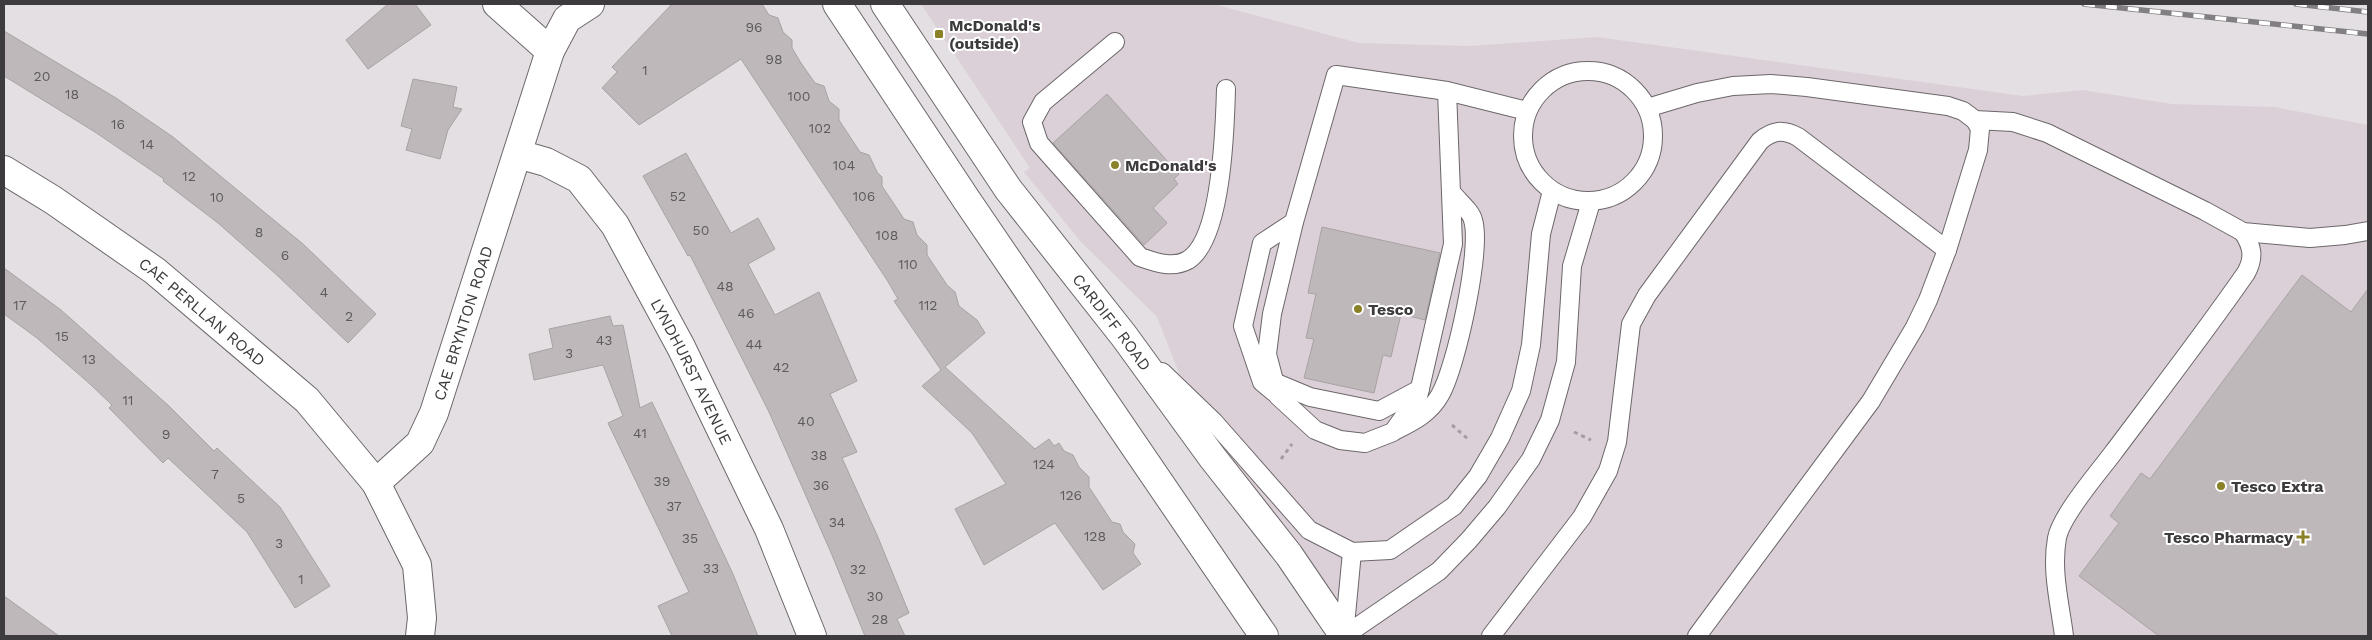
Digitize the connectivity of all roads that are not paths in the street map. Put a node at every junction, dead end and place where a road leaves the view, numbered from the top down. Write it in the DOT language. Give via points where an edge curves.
graph roads {
  1 [pos="497,4"];
  2 [pos="590,4"];
  3 [pos="837,4"];
  4 [pos="884,4"];
  5 [pos="1115,42"];
  6 [pos="550,51"];
  7 [pos="1226,89"];
  8 [pos="1447,91"];
  9 [pos="1647,108"];
  10 [pos="1528,111"];
  11 [pos="1975,120"];
  12 [pos="518,154"];
  13 [pos="4,170"];
  14 [pos="1552,191"];
  15 [pos="1452,193"];
  16 [pos="1592,202"];
  17 [pos="1294,222"];
  18 [pos="2368,231"];
  19 [pos="2242,232"];
  20 [pos="1947,250"];
  21 [pos="1124,336"];
  22 [pos="1276,389"];
  23 [pos="1420,389"];
  24 [pos="1393,432"];
  25 [pos="376,482"];
  26 [pos="1352,552"];
  27 [pos="420,636"];
  28 [pos="812,636"];
  29 [pos="1264,636"];
  30 [pos="1344,636"];
  31 [pos="1491,636"];
  32 [pos="1697,636"];
  33 [pos="2064,636"];
  1 -- 6 [label="street"];
  2 -- 6 [label="street, CAE BRYNTON ROAD" via="567,19"];
  3 -- 29 [label="street"];
  4 -- 21 [label="street, CARDIFF ROAD" via="1008,188"];
  5 -- 7 [label="lane" via="1043,102 1032,122 1039,143 1140,257 1164,265 1187,260 1202,244 1214,218"];
  6 -- 12 [label="street, CAE BRYNTON ROAD"];
  8 -- 10 [label="lane"];
  8 -- 15 [label="lane"];
  8 -- 17 [label="lane" via="1336,75"];
  9 -- 10 [label="lane" via="1637,93 1622,81 1605,73 1587,71 1568,74 1551,82 1537,95"];
  9 -- 11 [label="lane" via="1733,86 1771,84 1948,106"];
  9 -- 16 [label="lane" via="1653,144 1639,178 1626,190"];
  10 -- 14 [label="lane" via="1523,133 1525,156 1536,176"];
  11 -- 19 [label="lane" via="2013,122 2047,133 2206,210"];
  11 -- 20 [label="lane" via="1980,129 1978,150"];
  12 -- 25 [label="street, CAE BRYNTON ROAD" via="434,413 420,443"];
  12 -- 28 [label="street, LYNDHURST AVENUE" via="546,162 579,179 615,225 681,346 769,529"];
  13 -- 25 [label="street, CAE PERLLAN ROAD" via="155,271 308,400"];
  14 -- 16 [label="lane" via="1570,200"];
  14 -- 26 [label="lane" via="1541,234 1531,345 1521,392 1478,476 1454,506 1390,550"];
  15 -- 23 [label="lane" via="1453,244"];
  15 -- 24 [label="lane" via="1473,219 1476,248 1453,360 1440,395 1423,416"];
  16 -- 30 [label="lane" via="1572,266 1566,362 1550,420 1531,459 1497,507 1439,571"];
  17 -- 22 [label="lane" via="1272,314 1267,354"];
  17 -- 22 [label="lane" via="1262,243 1243,326 1262,382"];
  18 -- 19 [label="lane" via="2310,238"];
  19 -- 33 [label="lane" via="2252,253 2246,273 2101,468 2068,514 2057,536 2055,571"];
  20 -- 31 [label="lane" via="1798,137 1788,132 1768,134 1647,295 1635,316 1631,324 1617,442 1608,471 1582,516"];
  20 -- 32 [label="lane" via="1918,320 1871,401"];
  21 -- 26 [label="lane" via="1214,422 1309,530"];
  21 -- 30 [label="street, CARDIFF ROAD" via="1212,457 1289,555"];
  22 -- 23 [label="lane" via="1379,411"];
  22 -- 24 [label="lane" via="1315,430 1340,440 1365,443"];
  23 -- 24 [label="lane" via="1418,397"];
  25 -- 27 [label="street" via="417,565 422,618"];
  26 -- 30 [label="lane"];
}
